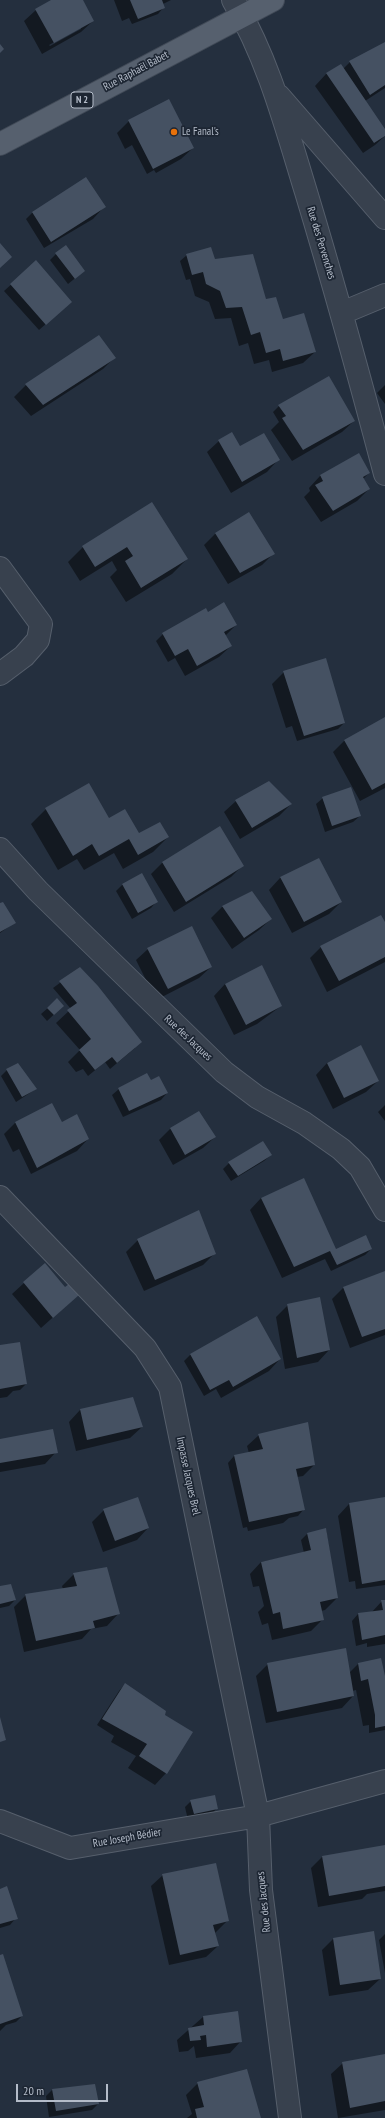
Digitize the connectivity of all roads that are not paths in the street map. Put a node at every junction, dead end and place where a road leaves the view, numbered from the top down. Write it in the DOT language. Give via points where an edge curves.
graph roads {
  1 [pos="273,0"];
  2 [pos="238,8"];
  3 [pos="272,88"];
  4 [pos="0,144"];
  5 [pos="385,218"];
  6 [pos="385,295"];
  7 [pos="342,313"];
  8 [pos="385,474"];
  9 [pos="0,568"];
  10 [pos="0,674"];
  11 [pos="0,849"];
  12 [pos="0,1197"];
  13 [pos="385,1210"];
  14 [pos="385,1780"];
  15 [pos="258,1816"];
  16 [pos="0,1821"];
  17 [pos="290,2118"];
  1 -- 2 [label="main road, Rue Raphaël Babet / N 2"];
  2 -- 3 [label="street, Rue des Pervenches"];
  2 -- 4 [label="main road, Rue Raphaël Babet / N 2"];
  3 -- 5 [label="street"];
  3 -- 7 [label="street, Rue des Pervenches"];
  6 -- 7 [label="street"];
  7 -- 8 [label="street, Rue des Pervenches"];
  9 -- 10 [label="street" via="41,624 38,640 24,656"];
  11 -- 13 [label="street, Rue des Jacques" via="43,896 224,1072 257,1098 304,1123 346,1153 360,1167"];
  12 -- 15 [label="street, Impasse Jacques Brel" via="145,1348 170,1387"];
  14 -- 15 [label="street"];
  15 -- 16 [label="street, Rue Joseph Bédier" via="70,1848"];
  15 -- 17 [label="street, Rue des Jacques" via="261,1890"];
}
